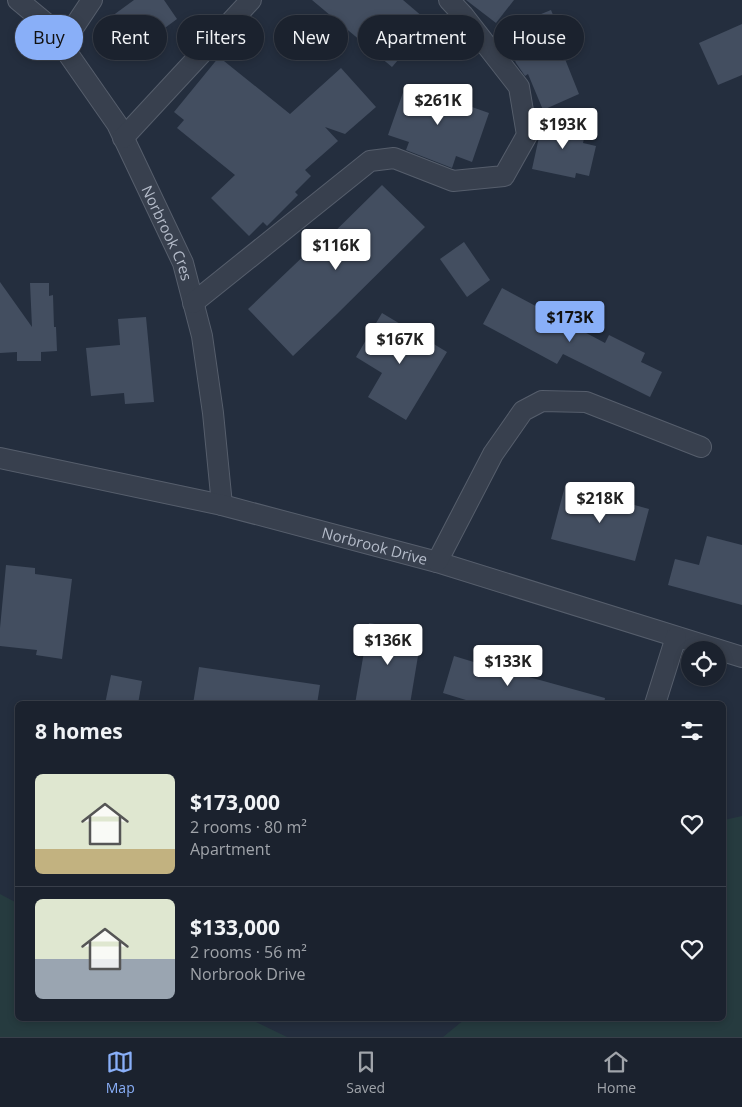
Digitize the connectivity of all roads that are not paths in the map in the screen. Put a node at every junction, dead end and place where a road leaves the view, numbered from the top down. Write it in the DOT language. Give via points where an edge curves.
graph roads {
  1 [pos="18,0"];
  2 [pos="92,0"];
  3 [pos="251,0"];
  4 [pos="449,0"];
  5 [pos="36,15"];
  6 [pos="82,15"];
  7 [pos="72,60"];
  8 [pos="123,138"];
  9 [pos="193,303"];
  10 [pos="701,447"];
  11 [pos="0,458"];
  12 [pos="222,506"];
  13 [pos="437,562"];
  14 [pos="676,637"];
  15 [pos="742,657"];
  16 [pos="656,701"];
  1 -- 5 [label="street, Norbrook Cres"];
  2 -- 6 [label="street"];
  3 -- 8 [label="street"];
  4 -- 9 [label="street" via="519,87 527,135 504,176 453,182 394,158 370,161"];
  7 -- 8 [label="street, Norbrook Cres" via="117,124"];
  8 -- 9 [label="street, Norbrook Cres" via="183,263"];
  9 -- 12 [label="street, Norbrook Cres" via="202,336"];
  10 -- 13 [label="street" via="586,402 542,401 523,411 493,454"];
  11 -- 12 [label="street, Norbrook Drive"];
  12 -- 13 [label="street, Norbrook Drive"];
  13 -- 14 [label="street, Norbrook Drive"];
  14 -- 15 [label="street, Norbrook Drive"];
  14 -- 16 [label="street"];
}
